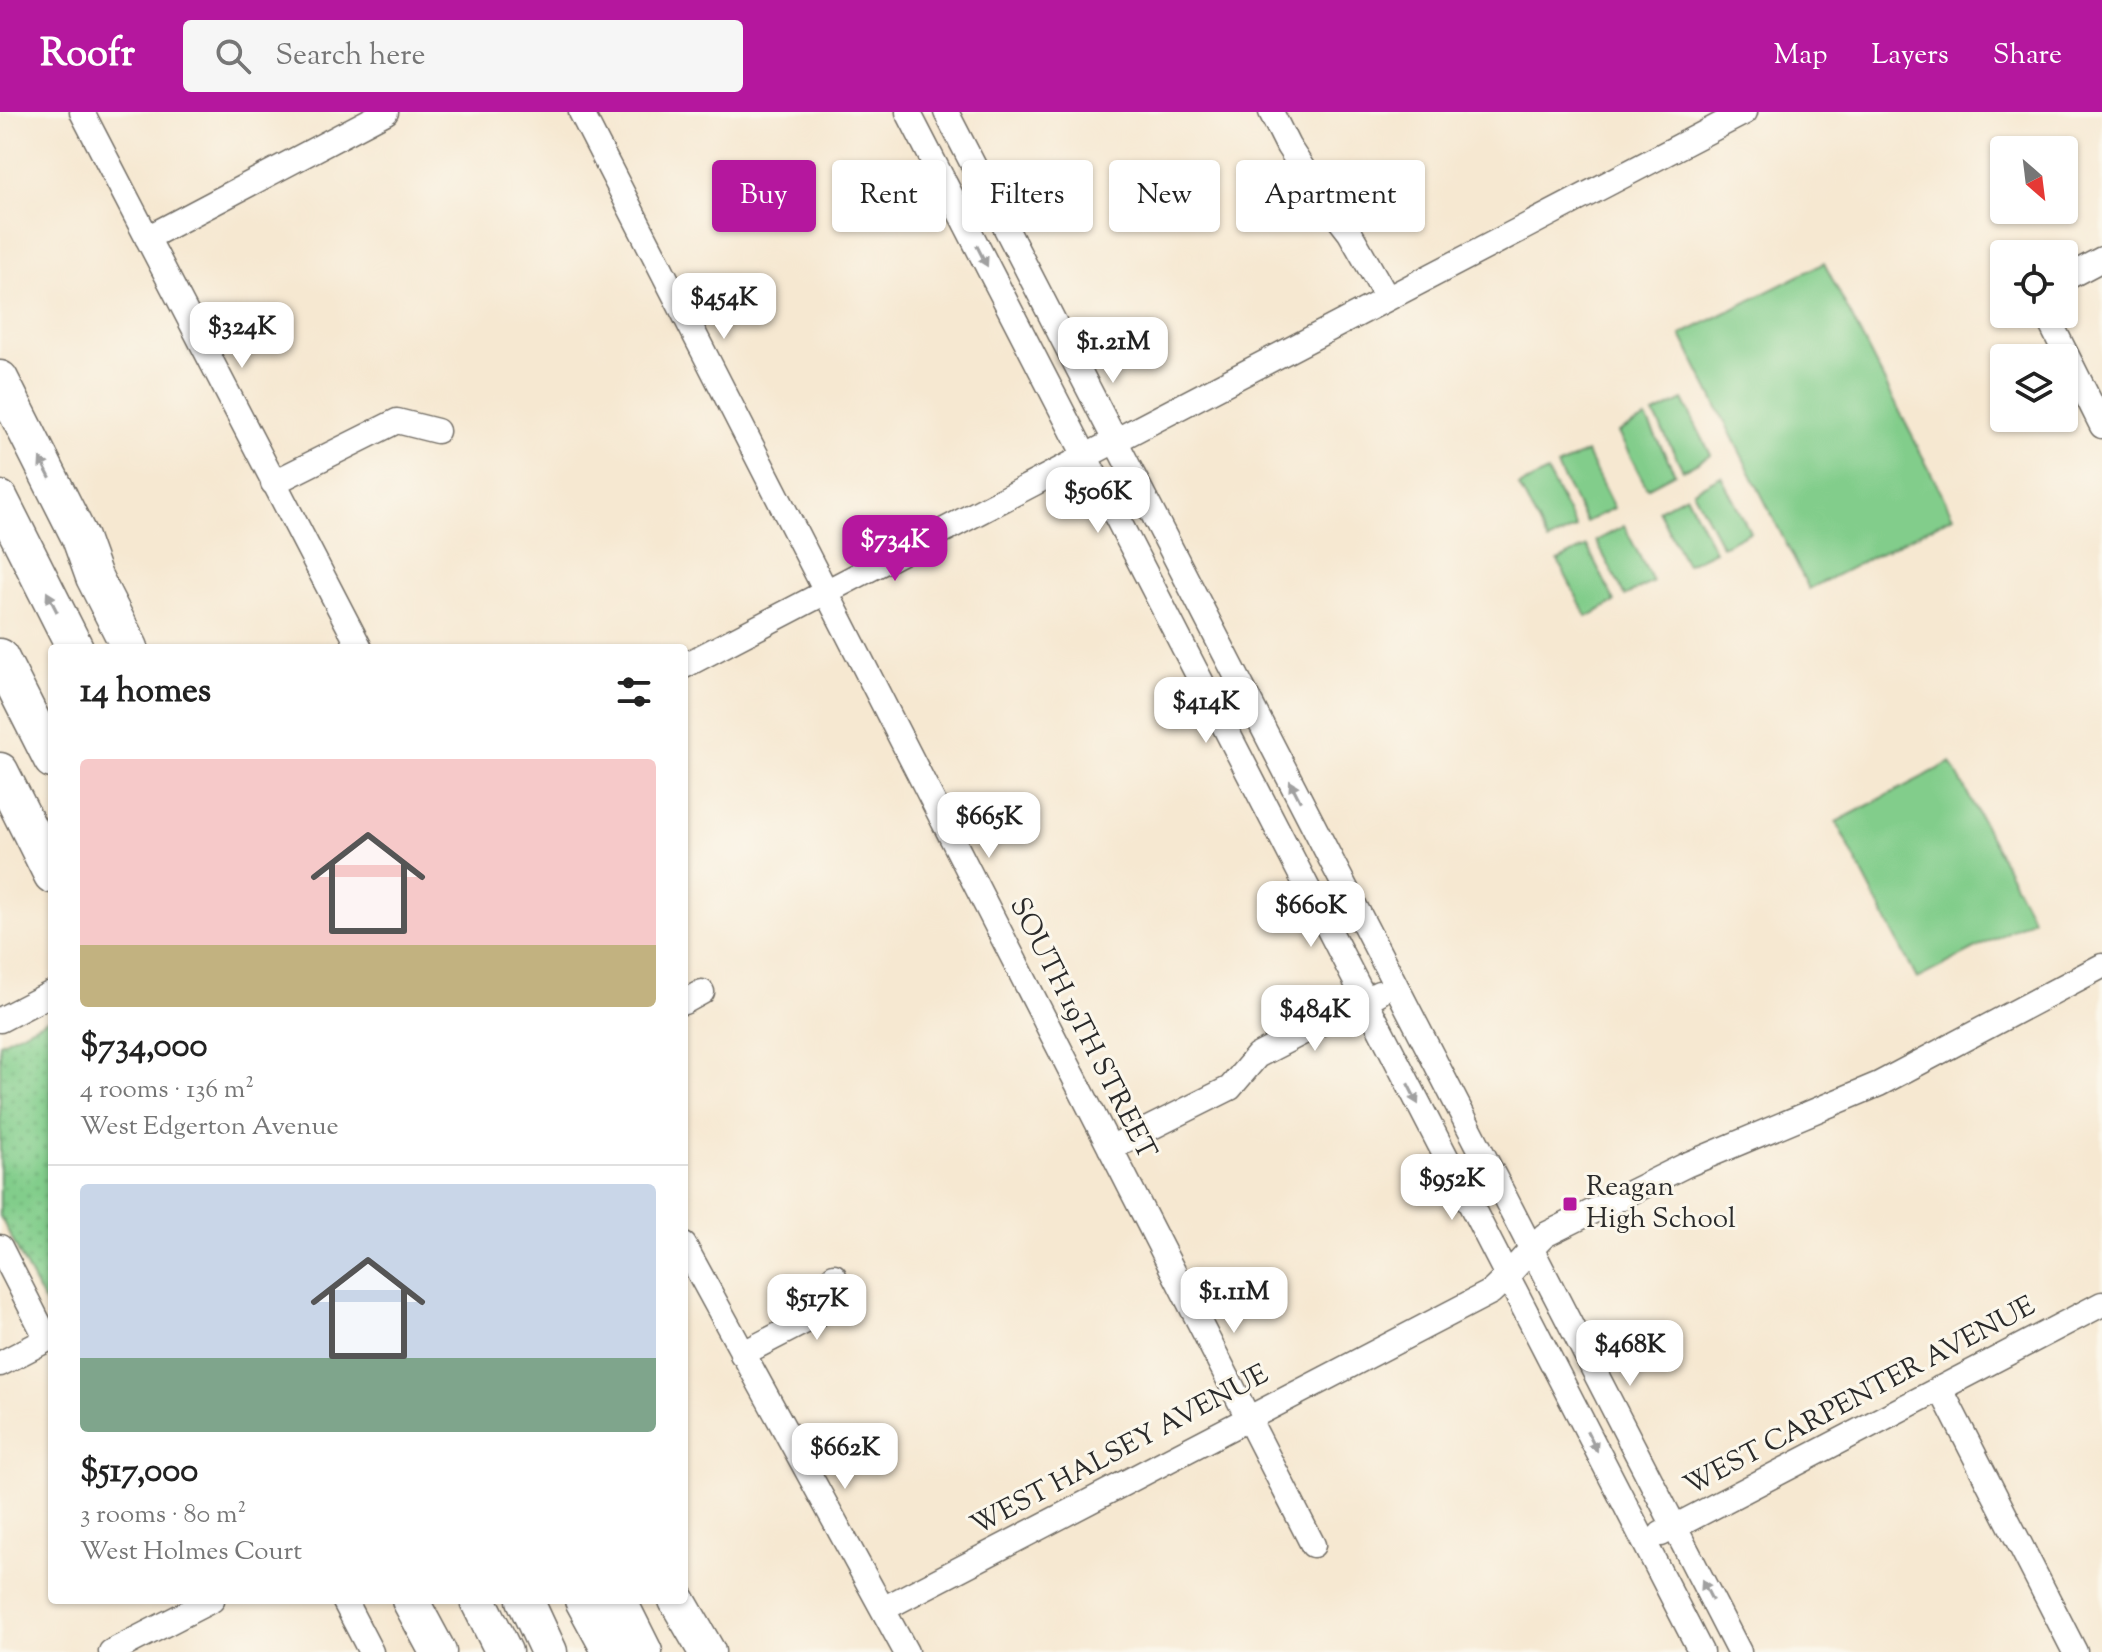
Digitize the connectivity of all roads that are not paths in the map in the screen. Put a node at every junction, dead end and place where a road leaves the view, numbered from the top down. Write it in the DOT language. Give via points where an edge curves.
graph roads {
  1 [pos="82,112"];
  2 [pos="386,112"];
  3 [pos="581,112"];
  4 [pos="908,112"];
  5 [pos="946,112"];
  6 [pos="1271,112"];
  7 [pos="1745,112"];
  8 [pos="147,238"];
  9 [pos="2102,259"];
  10 [pos="2078,272"];
  11 [pos="1387,298"];
  12 [pos="2053,328"];
  13 [pos="0,379"];
  14 [pos="2102,426"];
  15 [pos="437,431"];
  16 [pos="1115,441"];
  17 [pos="1085,457"];
  18 [pos="273,483"];
  19 [pos="0,499"];
  20 [pos="80,538"];
  21 [pos="825,593"];
  22 [pos="73,644"];
  23 [pos="128,644"];
  24 [pos="144,644"];
  25 [pos="358,644"];
  26 [pos="0,657"];
  27 [pos="688,664"];
  28 [pos="48,752"];
  29 [pos="0,771"];
  30 [pos="48,866"];
  31 [pos="2102,966"];
  32 [pos="1395,985"];
  33 [pos="48,995"];
  34 [pos="1365,1000"];
  35 [pos="0,1020"];
  36 [pos="1110,1148"];
  37 [pos="0,1247"];
  38 [pos="1531,1248"];
  39 [pos="688,1253"];
  40 [pos="834,1276"];
  41 [pos="1508,1277"];
  42 [pos="2102,1304"];
  43 [pos="48,1336"];
  44 [pos="48,1339"];
  45 [pos="742,1354"];
  46 [pos="0,1364"];
  47 [pos="1940,1388"];
  48 [pos="1249,1417"];
  49 [pos="1675,1527"];
  50 [pos="1645,1543"];
  51 [pos="1313,1545"];
  52 [pos="204,1604"];
  53 [pos="346,1604"];
  54 [pos="403,1604"];
  55 [pos="412,1604"];
  56 [pos="480,1604"];
  57 [pos="527,1604"];
  58 [pos="585,1604"];
  59 [pos="620,1604"];
  60 [pos="679,1604"];
  61 [pos="883,1609"];
  62 [pos="111,1652"];
  63 [pos="371,1652"];
  64 [pos="424,1652"];
  65 [pos="438,1652"];
  66 [pos="504,1652"];
  67 [pos="549,1652"];
  68 [pos="611,1652"];
  69 [pos="644,1652"];
  70 [pos="705,1652"];
  71 [pos="906,1652"];
  72 [pos="1701,1652"];
  73 [pos="1739,1652"];
  74 [pos="2075,1652"];
  1 -- 8 [label="street"];
  2 -- 8 [label="street"];
  3 -- 21 [label="street, SOUTH 19TH STREET"];
  4 -- 17 [label="street, one-way"];
  5 -- 16 [label="street"];
  6 -- 11 [label="street"];
  7 -- 11 [label="street"];
  8 -- 18 [label="street"];
  9 -- 10 [label="street"];
  11 -- 16 [label="street"];
  12 -- 14 [label="street"];
  20 -- 13 [label="highway, one-way"];
  15 -- 18 [label="street" via="397,421"];
  16 -- 17 [label="street"];
  32 -- 16 [label="street, one-way"];
  17 -- 21 [label="street"];
  17 -- 34 [label="street"];
  18 -- 25 [label="street"];
  22 -- 19 [label="highway, one-way"];
  20 -- 23 [label="highway"];
  20 -- 24 [label="highway" via="101,564"];
  21 -- 27 [label="street"];
  21 -- 36 [label="street, SOUTH 19TH STREET"];
  26 -- 28 [label="highway"];
  29 -- 30 [label="highway"];
  31 -- 38 [label="street, WEST HALSEY AVENUE" via="1879,1084 1686,1165 1545,1235"];
  32 -- 34 [label="street"];
  32 -- 38 [label="street"];
  33 -- 35 [label="street"];
  34 -- 36 [label="street" via="1257,1056 1230,1088"];
  34 -- 41 [label="street, one-way"];
  36 -- 48 [label="street, SOUTH 19TH STREET"];
  37 -- 43 [label="street"];
  38 -- 41 [label="street, WEST HALSEY AVENUE"];
  38 -- 49 [label="street"];
  39 -- 45 [label="street"];
  40 -- 45 [label="street" via="817,1315"];
  41 -- 48 [label="street, WEST HALSEY AVENUE" via="1487,1294"];
  41 -- 50 [label="street, one-way"];
  42 -- 47 [label="street, WEST CARPENTER AVENUE"];
  44 -- 46 [label="street"];
  45 -- 61 [label="street"];
  47 -- 49 [label="street, WEST CARPENTER AVENUE"];
  47 -- 74 [label="street"];
  48 -- 51 [label="street, SOUTH 19TH STREET"];
  48 -- 61 [label="street, WEST HALSEY AVENUE"];
  49 -- 50 [label="street, WEST CARPENTER AVENUE"];
  73 -- 49 [label="street, one-way"];
  50 -- 72 [label="street"];
  52 -- 62 [label="street"];
  53 -- 63 [label="street"];
  54 -- 64 [label="highway"];
  55 -- 65 [label="highway"];
  56 -- 66 [label="highway"];
  57 -- 67 [label="highway"];
  58 -- 68 [label="highway"];
  59 -- 69 [label="highway"];
  60 -- 70 [label="highway"];
  61 -- 71 [label="street"];
}
